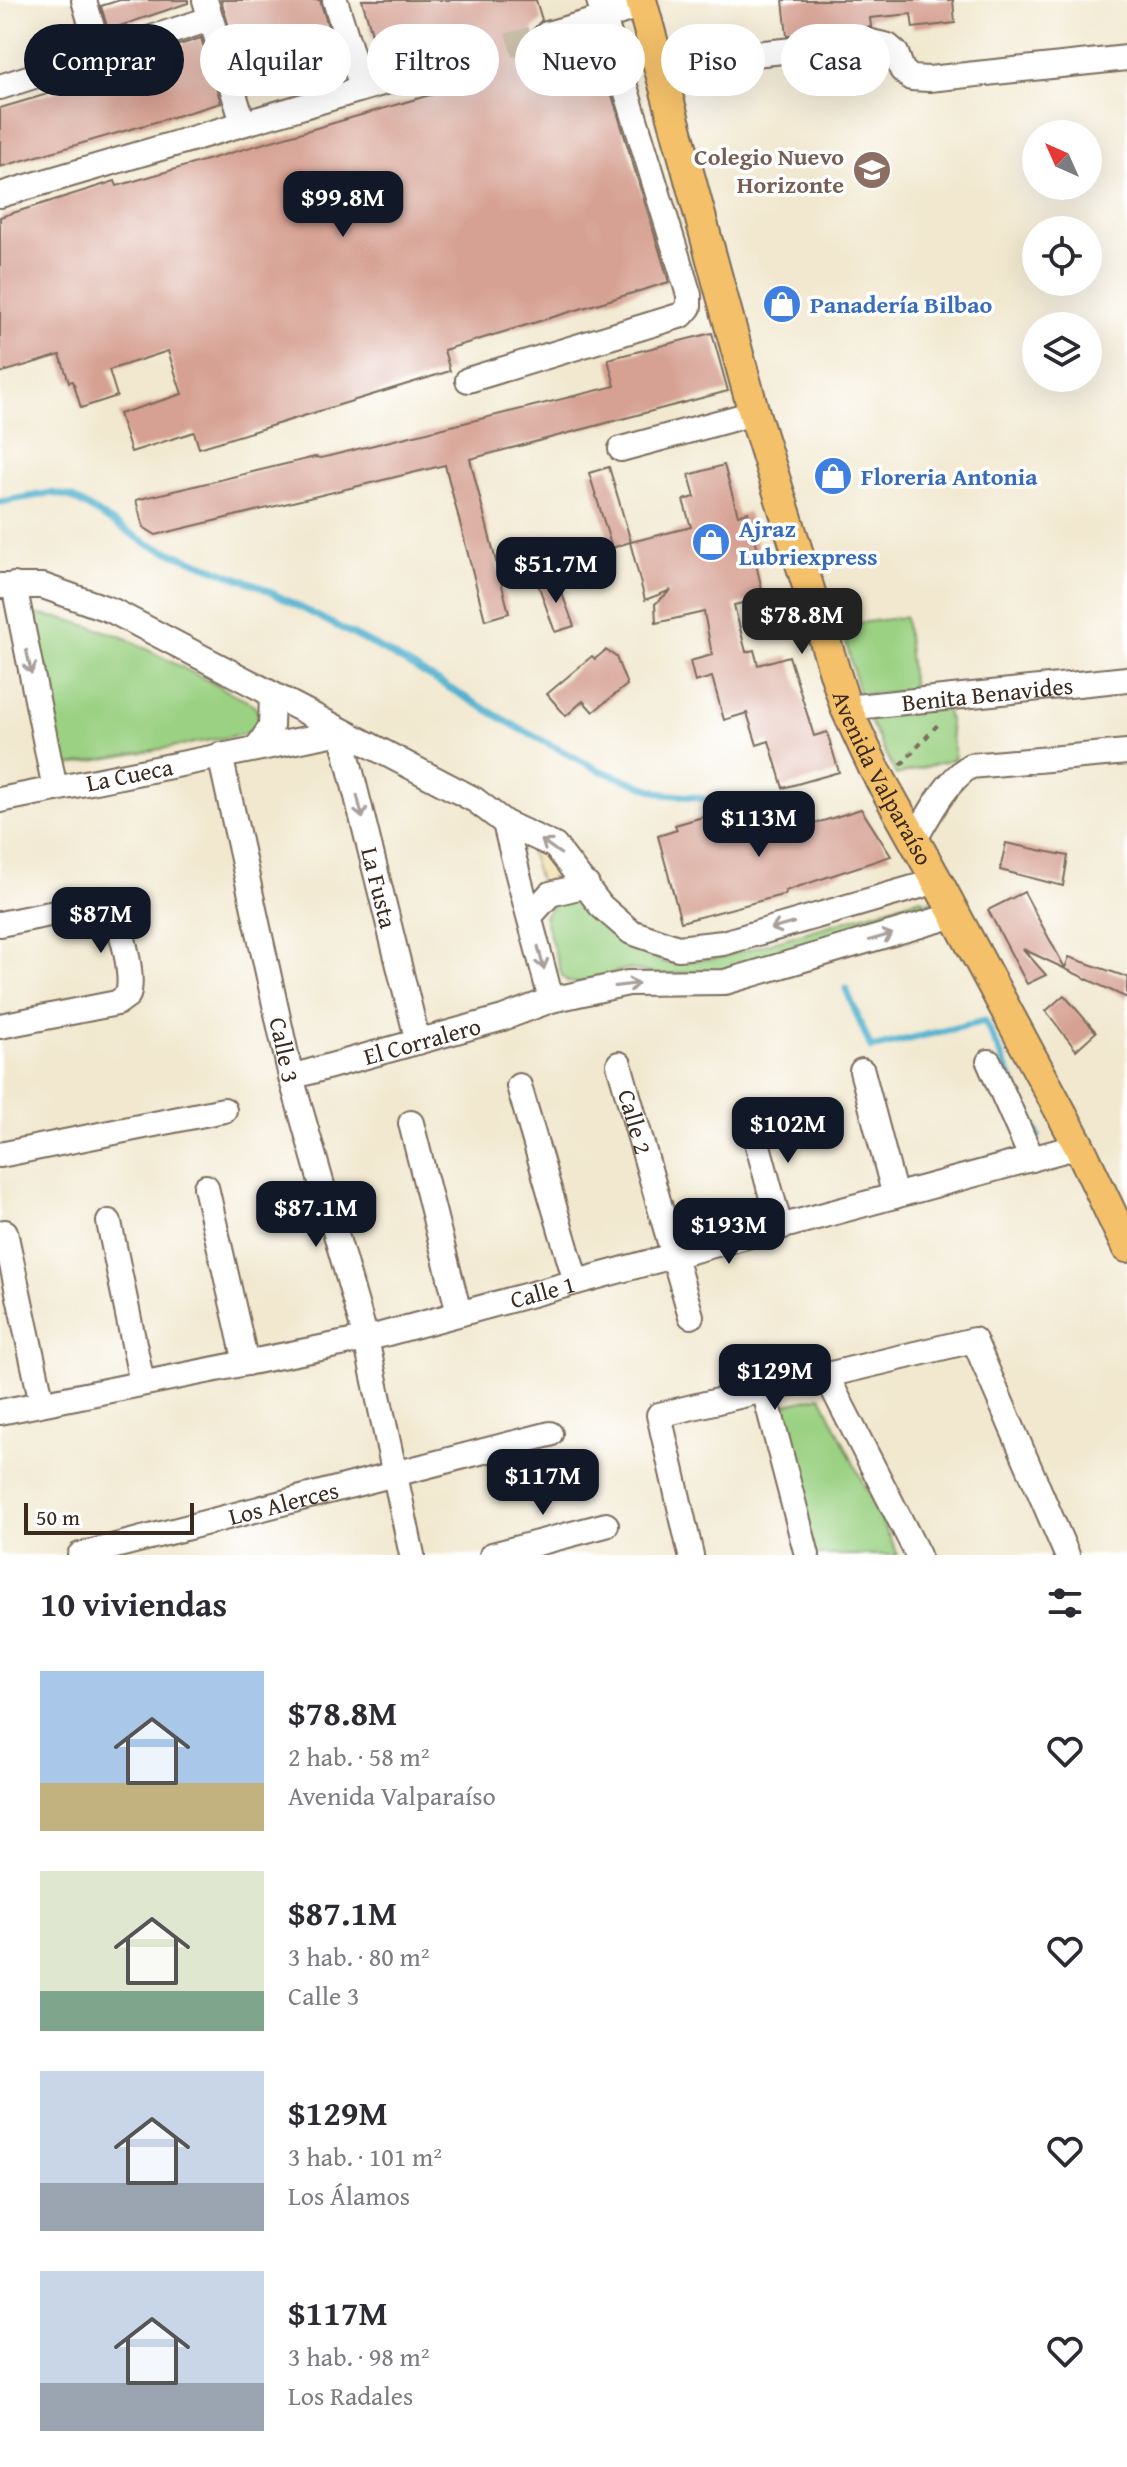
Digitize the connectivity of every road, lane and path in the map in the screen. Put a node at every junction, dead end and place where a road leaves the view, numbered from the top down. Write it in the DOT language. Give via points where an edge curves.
graph roads {
  1 [pos="84,0"];
  2 [pos="335,0"];
  3 [pos="642,2"];
  4 [pos="601,9"];
  5 [pos="208,10"];
  6 [pos="91,24"];
  7 [pos="174,24"];
  8 [pos="569,24"];
  9 [pos="765,53"];
  10 [pos="1127,58"];
  11 [pos="661,70"];
  12 [pos="24,79"];
  13 [pos="0,87"];
  14 [pos="367,87"];
  15 [pos="362,88"];
  16 [pos="668,96"];
  17 [pos="243,123"];
  18 [pos="0,195"];
  19 [pos="468,380"];
  20 [pos="754,413"];
  21 [pos="621,449"];
  22 [pos="7,586"];
  23 [pos="1127,679"];
  24 [pos="272,695"];
  25 [pos="964,696"];
  26 [pos="846,708"];
  27 [pos="341,732"];
  28 [pos="257,748"];
  29 [pos="1127,752"];
  30 [pos="220,755"];
  31 [pos="883,784"];
  32 [pos="55,789"];
  33 [pos="0,800"];
  34 [pos="505,823"];
  35 [pos="915,839"];
  36 [pos="937,881"];
  37 [pos="587,885"];
  38 [pos="955,915"];
  39 [pos="530,916"];
  40 [pos="0,924"];
  41 [pos="551,1000"];
  42 [pos="0,1026"];
  43 [pos="418,1042"];
  44 [pos="989,1062"];
  45 [pos="619,1064"];
  46 [pos="862,1071"];
  47 [pos="291,1077"];
  48 [pos="519,1086"];
  49 [pos="224,1110"];
  50 [pos="750,1116"];
  51 [pos="411,1123"];
  52 [pos="1079,1146"];
  53 [pos="0,1155"];
  54 [pos="1032,1159"];
  55 [pos="206,1187"];
  56 [pos="895,1196"];
  57 [pos="109,1222"];
  58 [pos="780,1227"];
  59 [pos="5,1232"];
  60 [pos="1127,1247"];
  61 [pos="675,1255"];
  62 [pos="576,1282"];
  63 [pos="459,1313"];
  64 [pos="691,1316"];
  65 [pos="366,1339"];
  66 [pos="246,1363"];
  67 [pos="826,1375"];
  68 [pos="142,1383"];
  69 [pos="764,1390"];
  70 [pos="42,1403"];
  71 [pos="0,1412"];
  72 [pos="550,1434"];
  73 [pos="395,1473"];
  74 [pos="606,1525"];
  75 [pos="80,1555"];
  76 [pos="412,1555"];
  77 [pos="492,1555"];
  78 [pos="691,1555"];
  79 [pos="807,1555"];
  80 [pos="918,1555"];
  81 [pos="1067,1555"];
  1 -- 6 [label="street"];
  2 -- 15 [label="street"];
  3 -- 4 [label="street"];
  3 -- 11 [label="main road, Avenida Valparaíso"];
  4 -- 8 [label="street"];
  4 -- 19 [label="street" via="689,307 682,315"];
  5 -- 7 [label="street"];
  5 -- 17 [label="street"];
  9 -- 10 [label="street" via="871,42 896,53 911,78 929,79"];
  12 -- 13 [label="street"];
  14 -- 15 [label="street"];
  15 -- 17 [label="street"];
  16 -- 20 [label="main road, Avenida Valparaíso"];
  17 -- 18 [label="street"];
  20 -- 21 [label="street"];
  20 -- 26 [label="main road, Avenida Valparaíso"];
  22 -- 24 [label="street" via="43,586 113,611"];
  22 -- 32 [label="street, one-way"];
  23 -- 25 [label="street, Benita Benavides"];
  24 -- 27 [label="street"];
  24 -- 28 [label="street" via="271,727"];
  25 -- 26 [label="street, Benita Benavides"];
  25 -- 31 [label="path"];
  26 -- 31 [label="main road, Avenida Valparaíso"];
  27 -- 28 [label="street, La Cueca"];
  27 -- 34 [label="street" via="475,800"];
  27 -- 43 [label="street, La Fusta, one-way"];
  28 -- 30 [label="street, La Cueca"];
  29 -- 35 [label="street" via="970,766 935,805"];
  30 -- 32 [label="street, La Cueca"];
  30 -- 47 [label="street, Calle 3"];
  31 -- 35 [label="main road, Avenida Valparaíso"];
  32 -- 33 [label="street, La Cueca"];
  37 -- 34 [label="street, one-way" via="555,846"];
  34 -- 39 [label="street"];
  35 -- 36 [label="main road, Avenida Valparaíso"];
  36 -- 37 [label="street, one-way" via="723,943 678,948 631,932 601,906"];
  36 -- 38 [label="main road, Avenida Valparaíso"];
  37 -- 39 [label="street" via="550,894"];
  41 -- 38 [label="street, El Corralero, one-way" via="628,983 725,982"];
  38 -- 52 [label="main road, Avenida Valparaíso"];
  39 -- 41 [label="street, one-way"];
  40 -- 42 [label="street" via="94,905 108,907 117,918 130,980 128,995 117,1003"];
  41 -- 43 [label="street, El Corralero"];
  43 -- 47 [label="street, El Corralero"];
  44 -- 54 [label="street"];
  45 -- 61 [label="street, Calle 2"];
  46 -- 56 [label="street"];
  47 -- 65 [label="street, Calle 3"];
  48 -- 62 [label="street"];
  49 -- 53 [label="street"];
  50 -- 58 [label="street"];
  51 -- 63 [label="street"];
  52 -- 54 [label="street, Calle 1"];
  52 -- 60 [label="main road, Avenida Valparaíso"];
  54 -- 56 [label="street, Calle 1"];
  55 -- 66 [label="street"];
  56 -- 58 [label="street, Calle 1"];
  57 -- 68 [label="street"];
  58 -- 61 [label="street, Calle 1"];
  59 -- 70 [label="street"];
  61 -- 62 [label="street, Calle 1"];
  61 -- 64 [label="street, Calle 2"];
  62 -- 63 [label="street, Calle 1"];
  63 -- 65 [label="street, Calle 1"];
  65 -- 66 [label="street, Calle 1"];
  65 -- 73 [label="street, Calle 3"];
  66 -- 68 [label="street, Calle 1"];
  67 -- 69 [label="street"];
  67 -- 80 [label="street"];
  67 -- 81 [label="street" via="974,1340"];
  68 -- 70 [label="street, Calle 1"];
  69 -- 78 [label="street" via="659,1415"];
  69 -- 79 [label="street"];
  70 -- 71 [label="street, Calle 1"];
  72 -- 73 [label="street, Los Alerces"];
  73 -- 75 [label="street, Los Alerces"];
  73 -- 76 [label="street, Calle 3"];
  74 -- 77 [label="street"];
}
